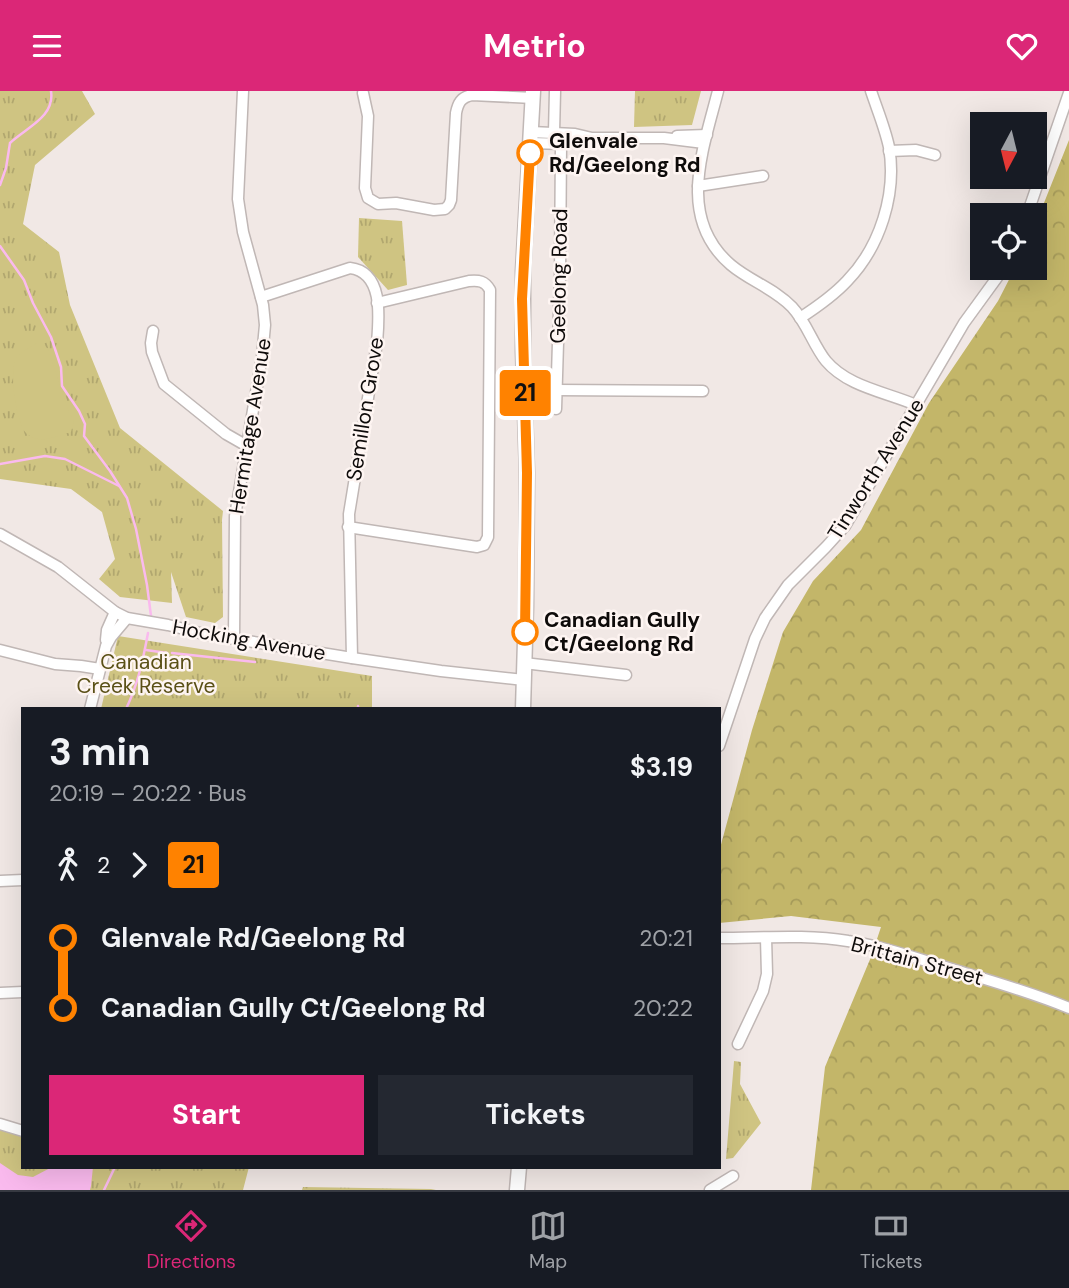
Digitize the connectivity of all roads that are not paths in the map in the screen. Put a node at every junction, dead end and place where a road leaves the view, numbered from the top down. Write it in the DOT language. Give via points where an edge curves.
graph roads {
  1 [pos="243,91"];
  2 [pos="555,91"];
  3 [pos="718,91"];
  4 [pos="871,91"];
  5 [pos="363,93"];
  6 [pos="1069,93"];
  7 [pos="533,95"];
  8 [pos="531,137"];
  9 [pos="557,138"];
  10 [pos="705,139"];
  11 [pos="889,151"];
  12 [pos="935,155"];
  13 [pos="763,176"];
  14 [pos="698,187"];
  15 [pos="1031,203"];
  16 [pos="995,280"];
  17 [pos="261,297"];
  18 [pos="377,303"];
  19 [pos="800,318"];
  20 [pos="153,331"];
  21 [pos="556,390"];
  22 [pos="703,391"];
  23 [pos="916,405"];
  24 [pos="556,409"];
  25 [pos="247,446"];
  26 [pos="348,527"];
  27 [pos="0,534"];
  28 [pos="115,612"];
  29 [pos="127,618"];
  30 [pos="234,639"];
  31 [pos="0,650"];
  32 [pos="105,650"];
  33 [pos="352,658"];
  34 [pos="524,663"];
  35 [pos="100,669"];
  36 [pos="626,675"];
  37 [pos="524,680"];
  38 [pos="90,707"];
  39 [pos="523,707"];
  40 [pos="721,740"];
  41 [pos="21,880"];
  42 [pos="0,881"];
  43 [pos="721,938"];
  44 [pos="766,938"];
  45 [pos="21,992"];
  46 [pos="0,993"];
  47 [pos="1069,1008"];
  48 [pos="738,1044"];
  49 [pos="0,1124"];
  50 [pos="21,1130"];
  51 [pos="733,1176"];
  52 [pos="710,1190"];
  1 -- 17 [label="street, Hermitage Avenue" via="239,199"];
  2 -- 9 [label="street, Geelong Road"];
  3 -- 10 [label="street"];
  4 -- 11 [label="street"];
  5 -- 7 [label="street" via="368,116 366,196 375,203 434,210 445,209 452,200 456,113 461,100"];
  6 -- 15 [label="street"];
  7 -- 8 [label="main road, Geelong Road"];
  8 -- 9 [label="street"];
  8 -- 34 [label="main road, Geelong Road" via="522,299 527,473"];
  9 -- 10 [label="street" via="683,135"];
  9 -- 21 [label="street, Geelong Road" via="560,277"];
  10 -- 14 [label="street"];
  11 -- 12 [label="street"];
  11 -- 19 [label="street" via="888,201 874,243 846,282"];
  13 -- 14 [label="street"];
  14 -- 19 [label="street" via="700,213 715,247 732,266 777,295"];
  16 -- 23 [label="street, Tinworth Avenue"];
  17 -- 18 [label="street, Semillon Grove" via="352,268 372,281"];
  17 -- 25 [label="street, Hermitage Avenue" via="264,345"];
  18 -- 26 [label="street, Semillon Grove" via="377,343"];
  18 -- 26 [label="street" via="469,281 482,282 490,290 488,534 485,544 477,547"];
  19 -- 23 [label="street" via="824,358 841,374"];
  20 -- 25 [label="street" via="152,352 164,384"];
  21 -- 22 [label="street"];
  21 -- 24 [label="street, Geelong Road"];
  23 -- 40 [label="street, Tinworth Avenue" via="842,530 788,585 765,618"];
  25 -- 30 [label="street, Hermitage Avenue" via="235,523"];
  26 -- 33 [label="street, Semillon Grove"];
  27 -- 28 [label="street, Hocking Avenue" via="58,567"];
  28 -- 29 [label="street, Hocking Avenue"];
  28 -- 32 [label="street"];
  29 -- 30 [label="street, Hocking Avenue"];
  29 -- 32 [label="street"];
  30 -- 33 [label="street, Hocking Avenue"];
  31 -- 35 [label="street"];
  32 -- 35 [label="street"];
  33 -- 37 [label="street, Hocking Avenue"];
  34 -- 36 [label="street"];
  34 -- 37 [label="main road, Geelong Road"];
  35 -- 38 [label="street"];
  37 -- 39 [label="main road, Geelong Road"];
  41 -- 42 [label="street"];
  43 -- 44 [label="street, Brittain Street"];
  44 -- 47 [label="street, Brittain Street" via="866,945"];
  44 -- 48 [label="street" via="763,991"];
  45 -- 46 [label="street"];
  49 -- 50 [label="street"];
  51 -- 52 [label="street"];
}
